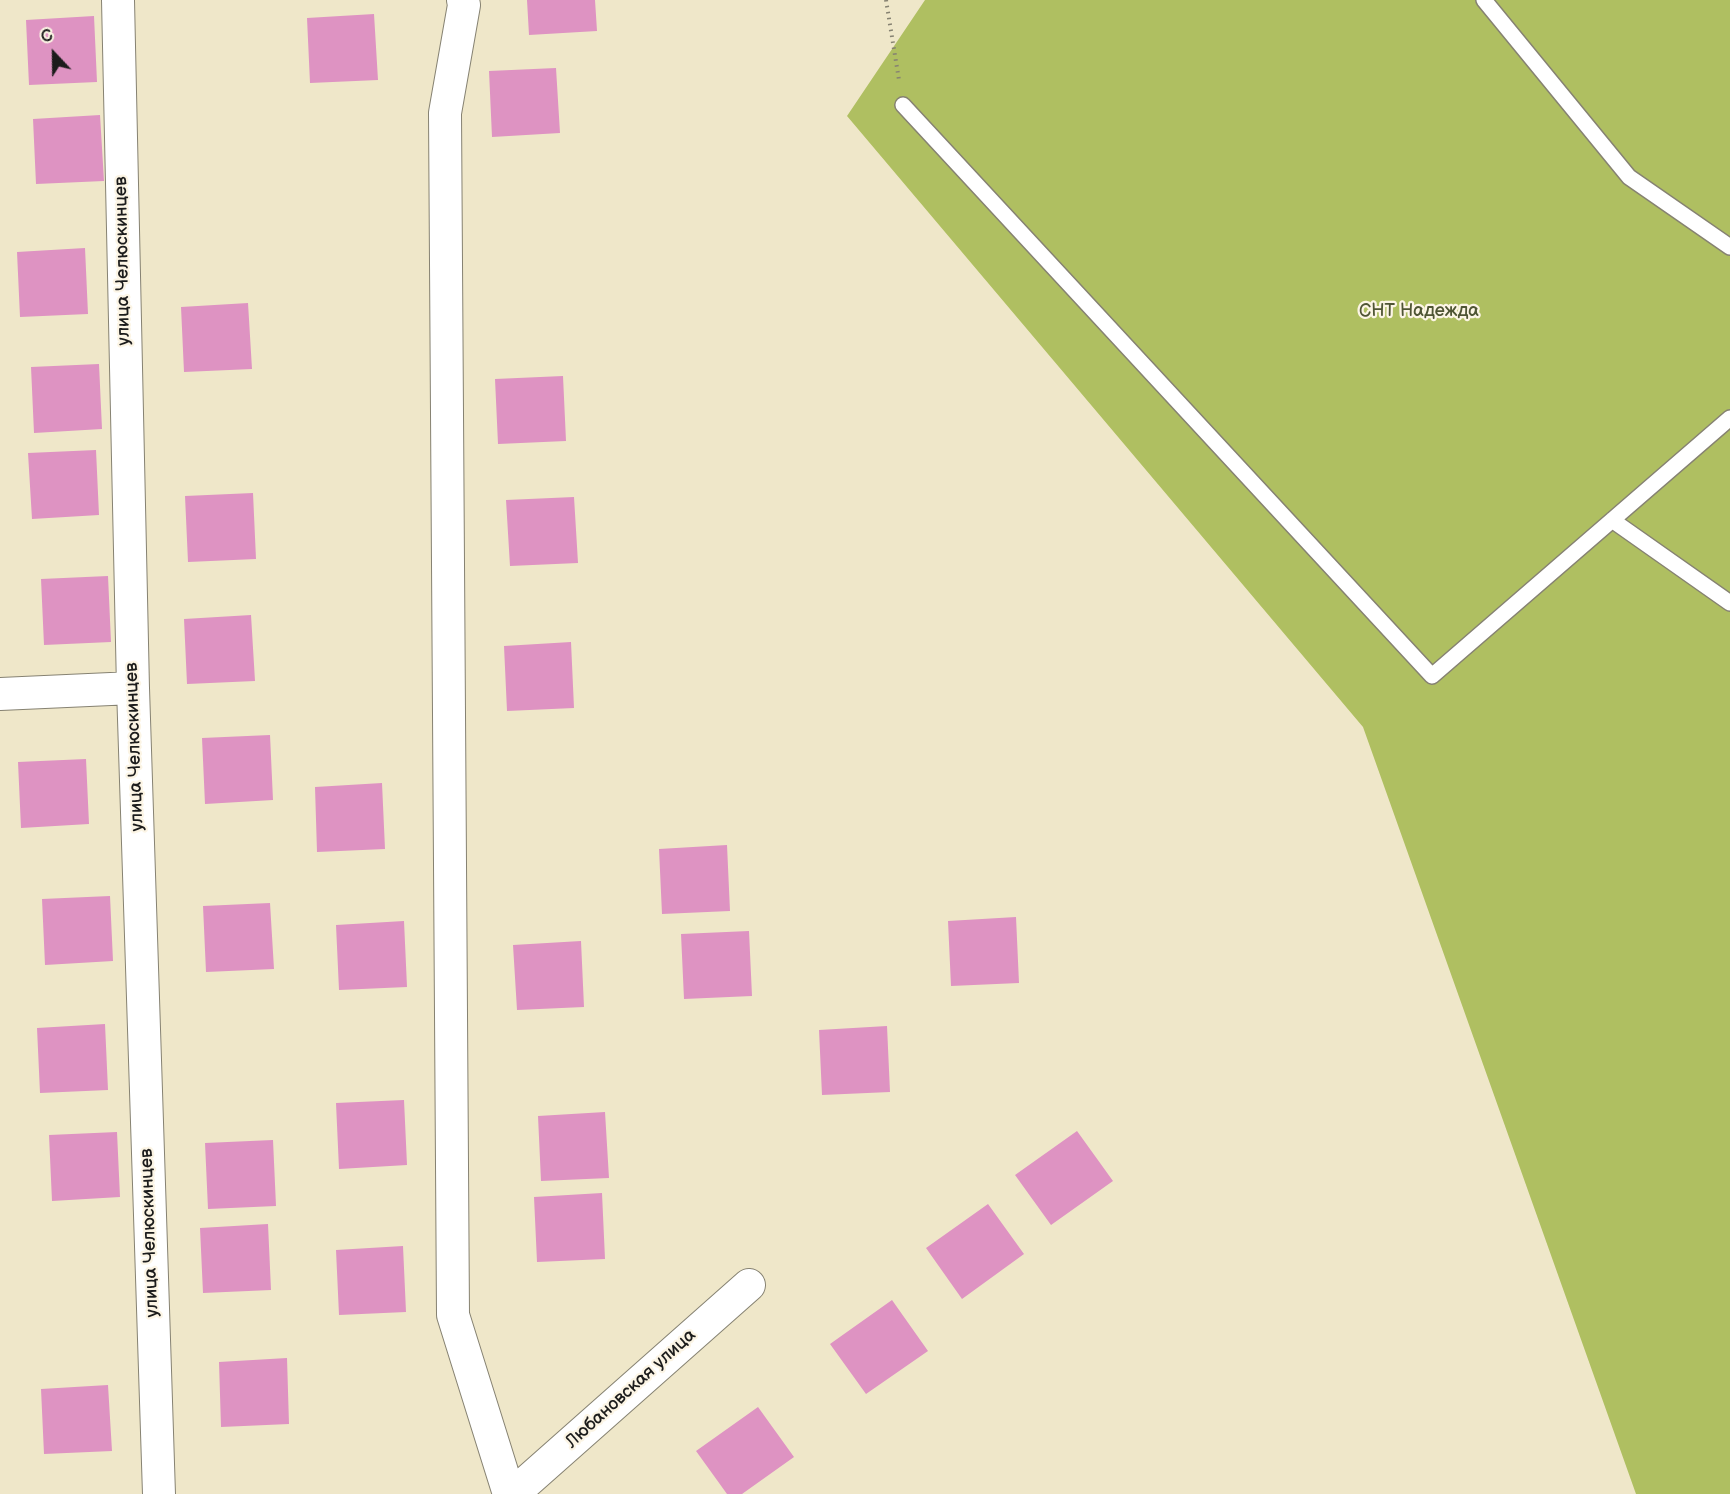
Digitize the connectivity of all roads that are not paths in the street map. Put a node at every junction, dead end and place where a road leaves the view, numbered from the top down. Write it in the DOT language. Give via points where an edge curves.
graph roads {
  1 [pos="118,0"];
  2 [pos="463,0"];
  3 [pos="1484,0"];
  4 [pos="903,105"];
  5 [pos="1730,247"];
  6 [pos="1730,418"];
  7 [pos="1612,520"];
  8 [pos="1730,603"];
  9 [pos="133,688"];
  10 [pos="0,694"];
  11 [pos="749,1285"];
  12 [pos="159,1494"];
  13 [pos="509,1494"];
  14 [pos="513,1494"];
  1 -- 9 [label="street, улица Челюскинцев"];
  2 -- 13 [label="street" via="445,114 453,1315"];
  3 -- 5 [label="lane" via="1629,177"];
  4 -- 7 [label="lane" via="1432,676"];
  6 -- 7 [label="lane"];
  7 -- 8 [label="lane"];
  9 -- 10 [label="street"];
  9 -- 12 [label="street, улица Челюскинцев"];
  11 -- 14 [label="street, Любановская улица"];
}
